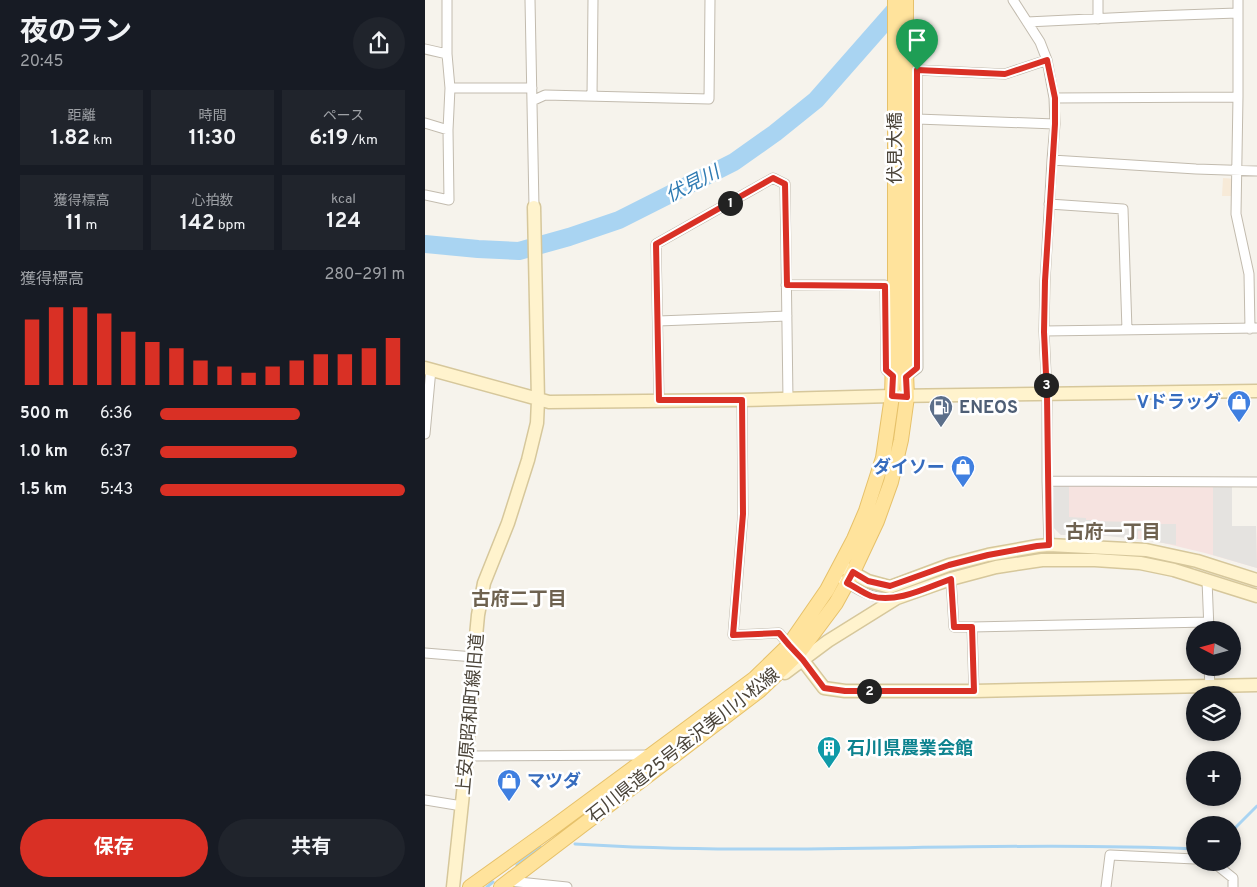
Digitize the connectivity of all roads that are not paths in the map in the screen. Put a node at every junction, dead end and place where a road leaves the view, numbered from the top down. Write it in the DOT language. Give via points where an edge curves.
graph roads {
  1 [pos="447,0"];
  2 [pos="530,0"];
  3 [pos="593,0"];
  4 [pos="710,0"];
  5 [pos="895,0"];
  6 [pos="906,0"];
  7 [pos="1013,0"];
  8 [pos="1098,0"];
  9 [pos="1238,0"];
  10 [pos="1237,13"];
  11 [pos="1098,18"];
  12 [pos="1027,22"];
  13 [pos="425,49"];
  14 [pos="447,54"];
  15 [pos="1047,60"];
  16 [pos="450,88"];
  17 [pos="532,88"];
  18 [pos="592,96"];
  19 [pos="1238,97"];
  20 [pos="1055,98"];
  21 [pos="532,100"];
  22 [pos="917,119"];
  23 [pos="425,123"];
  24 [pos="1055,124"];
  25 [pos="448,130"];
  26 [pos="1052,160"];
  27 [pos="1237,171"];
  28 [pos="1257,171"];
  29 [pos="425,196"];
  30 [pos="1049,204"];
  31 [pos="534,207"];
  32 [pos="900,236"];
  33 [pos="787,285"];
  34 [pos="787,316"];
  35 [pos="658,321"];
  36 [pos="1254,328"];
  37 [pos="1127,330"];
  38 [pos="1044,332"];
  39 [pos="428,369"];
  40 [pos="900,377"];
  41 [pos="1257,391"];
  42 [pos="1047,395"];
  43 [pos="892,396"];
  44 [pos="907,397"];
  45 [pos="788,399"];
  46 [pos="538,400"];
  47 [pos="659,400"];
  48 [pos="742,400"];
  49 [pos="425,434"];
  50 [pos="1047,481"];
  51 [pos="1257,482"];
  52 [pos="1049,545"];
  53 [pos="844,574"];
  54 [pos="951,579"];
  55 [pos="1207,580"];
  56 [pos="1257,580"];
  57 [pos="1257,596"];
  58 [pos="897,598"];
  59 [pos="1208,621"];
  60 [pos="1186,626"];
  61 [pos="972,627"];
  62 [pos="425,653"];
  63 [pos="797,653"];
  64 [pos="474,658"];
  65 [pos="1209,676"];
  66 [pos="1257,685"];
  67 [pos="1210,686"];
  68 [pos="1186,687"];
  69 [pos="974,691"];
  70 [pos="651,755"];
  71 [pos="467,756"];
  72 [pos="425,800"];
  73 [pos="462,806"];
  74 [pos="1186,858"];
  75 [pos="1224,871"];
  76 [pos="505,884"];
  77 [pos="453,887"];
  78 [pos="470,887"];
  79 [pos="567,887"];
  80 [pos="1106,887"];
  81 [pos="1233,887"];
  1 -- 14 [label="street"];
  2 -- 17 [label="street"];
  3 -- 18 [label="street"];
  4 -- 18 [label="street" via="709,98"];
  5 -- 32 [label="main road, 伏見大橋"];
  6 -- 32 [label="main road, 伏見大橋"];
  7 -- 12 [label="street"];
  8 -- 11 [label="street"];
  9 -- 10 [label="street"];
  10 -- 11 [label="street"];
  10 -- 19 [label="street"];
  11 -- 12 [label="street"];
  12 -- 15 [label="street"];
  13 -- 14 [label="street"];
  14 -- 16 [label="street"];
  15 -- 20 [label="street"];
  15 -- 22 [label="street" via="1005,74 917,70"];
  16 -- 17 [label="street"];
  16 -- 25 [label="street"];
  17 -- 21 [label="street"];
  18 -- 21 [label="street" via="545,95"];
  19 -- 20 [label="street"];
  19 -- 27 [label="street"];
  20 -- 24 [label="street"];
  21 -- 31 [label="street"];
  22 -- 24 [label="street"];
  22 -- 40 [label="street" via="917,368"];
  23 -- 25 [label="street"];
  24 -- 26 [label="street"];
  25 -- 29 [label="street" via="449,200"];
  26 -- 27 [label="street"];
  26 -- 30 [label="street"];
  27 -- 28 [label="street"];
  27 -- 36 [label="street" via="1236,214 1249,274"];
  30 -- 37 [label="street" via="1123,209"];
  30 -- 38 [label="street"];
  31 -- 46 [label="street, 上安原昭和町線旧道"];
  32 -- 40 [label="main road, 石川県道25号金沢美川小松線" via="895,286"];
  33 -- 34 [label="street"];
  33 -- 35 [label="street" via="785,184 773,178 656,244"];
  33 -- 40 [label="street" via="885,286 886,370"];
  34 -- 35 [label="street"];
  34 -- 45 [label="street"];
  35 -- 47 [label="street"];
  36 -- 37 [label="street"];
  37 -- 38 [label="street"];
  38 -- 42 [label="street"];
  39 -- 46 [label="street"];
  39 -- 49 [label="street"];
  40 -- 43 [label="main road, 石川県道25号金沢美川小松線"];
  40 -- 44 [label="main road, 石川県道25号金沢美川小松線"];
  41 -- 42 [label="street"];
  42 -- 44 [label="street"];
  42 -- 50 [label="street"];
  43 -- 44 [label="street"];
  43 -- 45 [label="street"];
  43 -- 53 [label="main road, 石川県道25号金沢美川小松線" via="883,458"];
  44 -- 53 [label="main road, 石川県道25号金沢美川小松線" via="891,482 877,521"];
  45 -- 48 [label="street"];
  46 -- 47 [label="street"];
  46 -- 64 [label="street, 上安原昭和町線旧道" via="537,423 528,460 484,583"];
  47 -- 48 [label="street"];
  48 -- 63 [label="street" via="743,514 733,635 779,633"];
  50 -- 51 [label="street"];
  50 -- 52 [label="street"];
  52 -- 53 [label="street" via="949,565 890,586"];
  52 -- 56 [label="street" via="1146,550 1197,561"];
  53 -- 58 [label="street" via="869,596"];
  53 -- 63 [label="main road, 石川県道25号金沢美川小松線" via="836,603"];
  54 -- 55 [label="street" via="996,567 1042,560 1095,560 1140,563"];
  54 -- 58 [label="street"];
  54 -- 61 [label="street" via="954,627"];
  55 -- 57 [label="street"];
  55 -- 59 [label="street"];
  58 -- 63 [label="street" via="828,640"];
  60 -- 61 [label="street"];
  61 -- 69 [label="street"];
  62 -- 64 [label="street"];
  63 -- 69 [label="street" via="824,688 845,691"];
  63 -- 70 [label="main road, 石川県道25号金沢美川小松線" via="754,679"];
  63 -- 76 [label="main road, 石川県道25号金沢美川小松線" via="759,691"];
  64 -- 71 [label="street, 上安原昭和町線旧道"];
  65 -- 67 [label="street"];
  66 -- 67 [label="street"];
  68 -- 69 [label="street"];
  70 -- 71 [label="street"];
  70 -- 78 [label="main road, 石川県道25号金沢美川小松線"];
  71 -- 73 [label="street, 上安原昭和町線旧道"];
  72 -- 73 [label="street"];
  73 -- 77 [label="street, 上安原昭和町線旧道"];
  74 -- 80 [label="street" via="1110,855"];
  75 -- 81 [label="street" via="1233,878"];
  76 -- 79 [label="street"];
}
